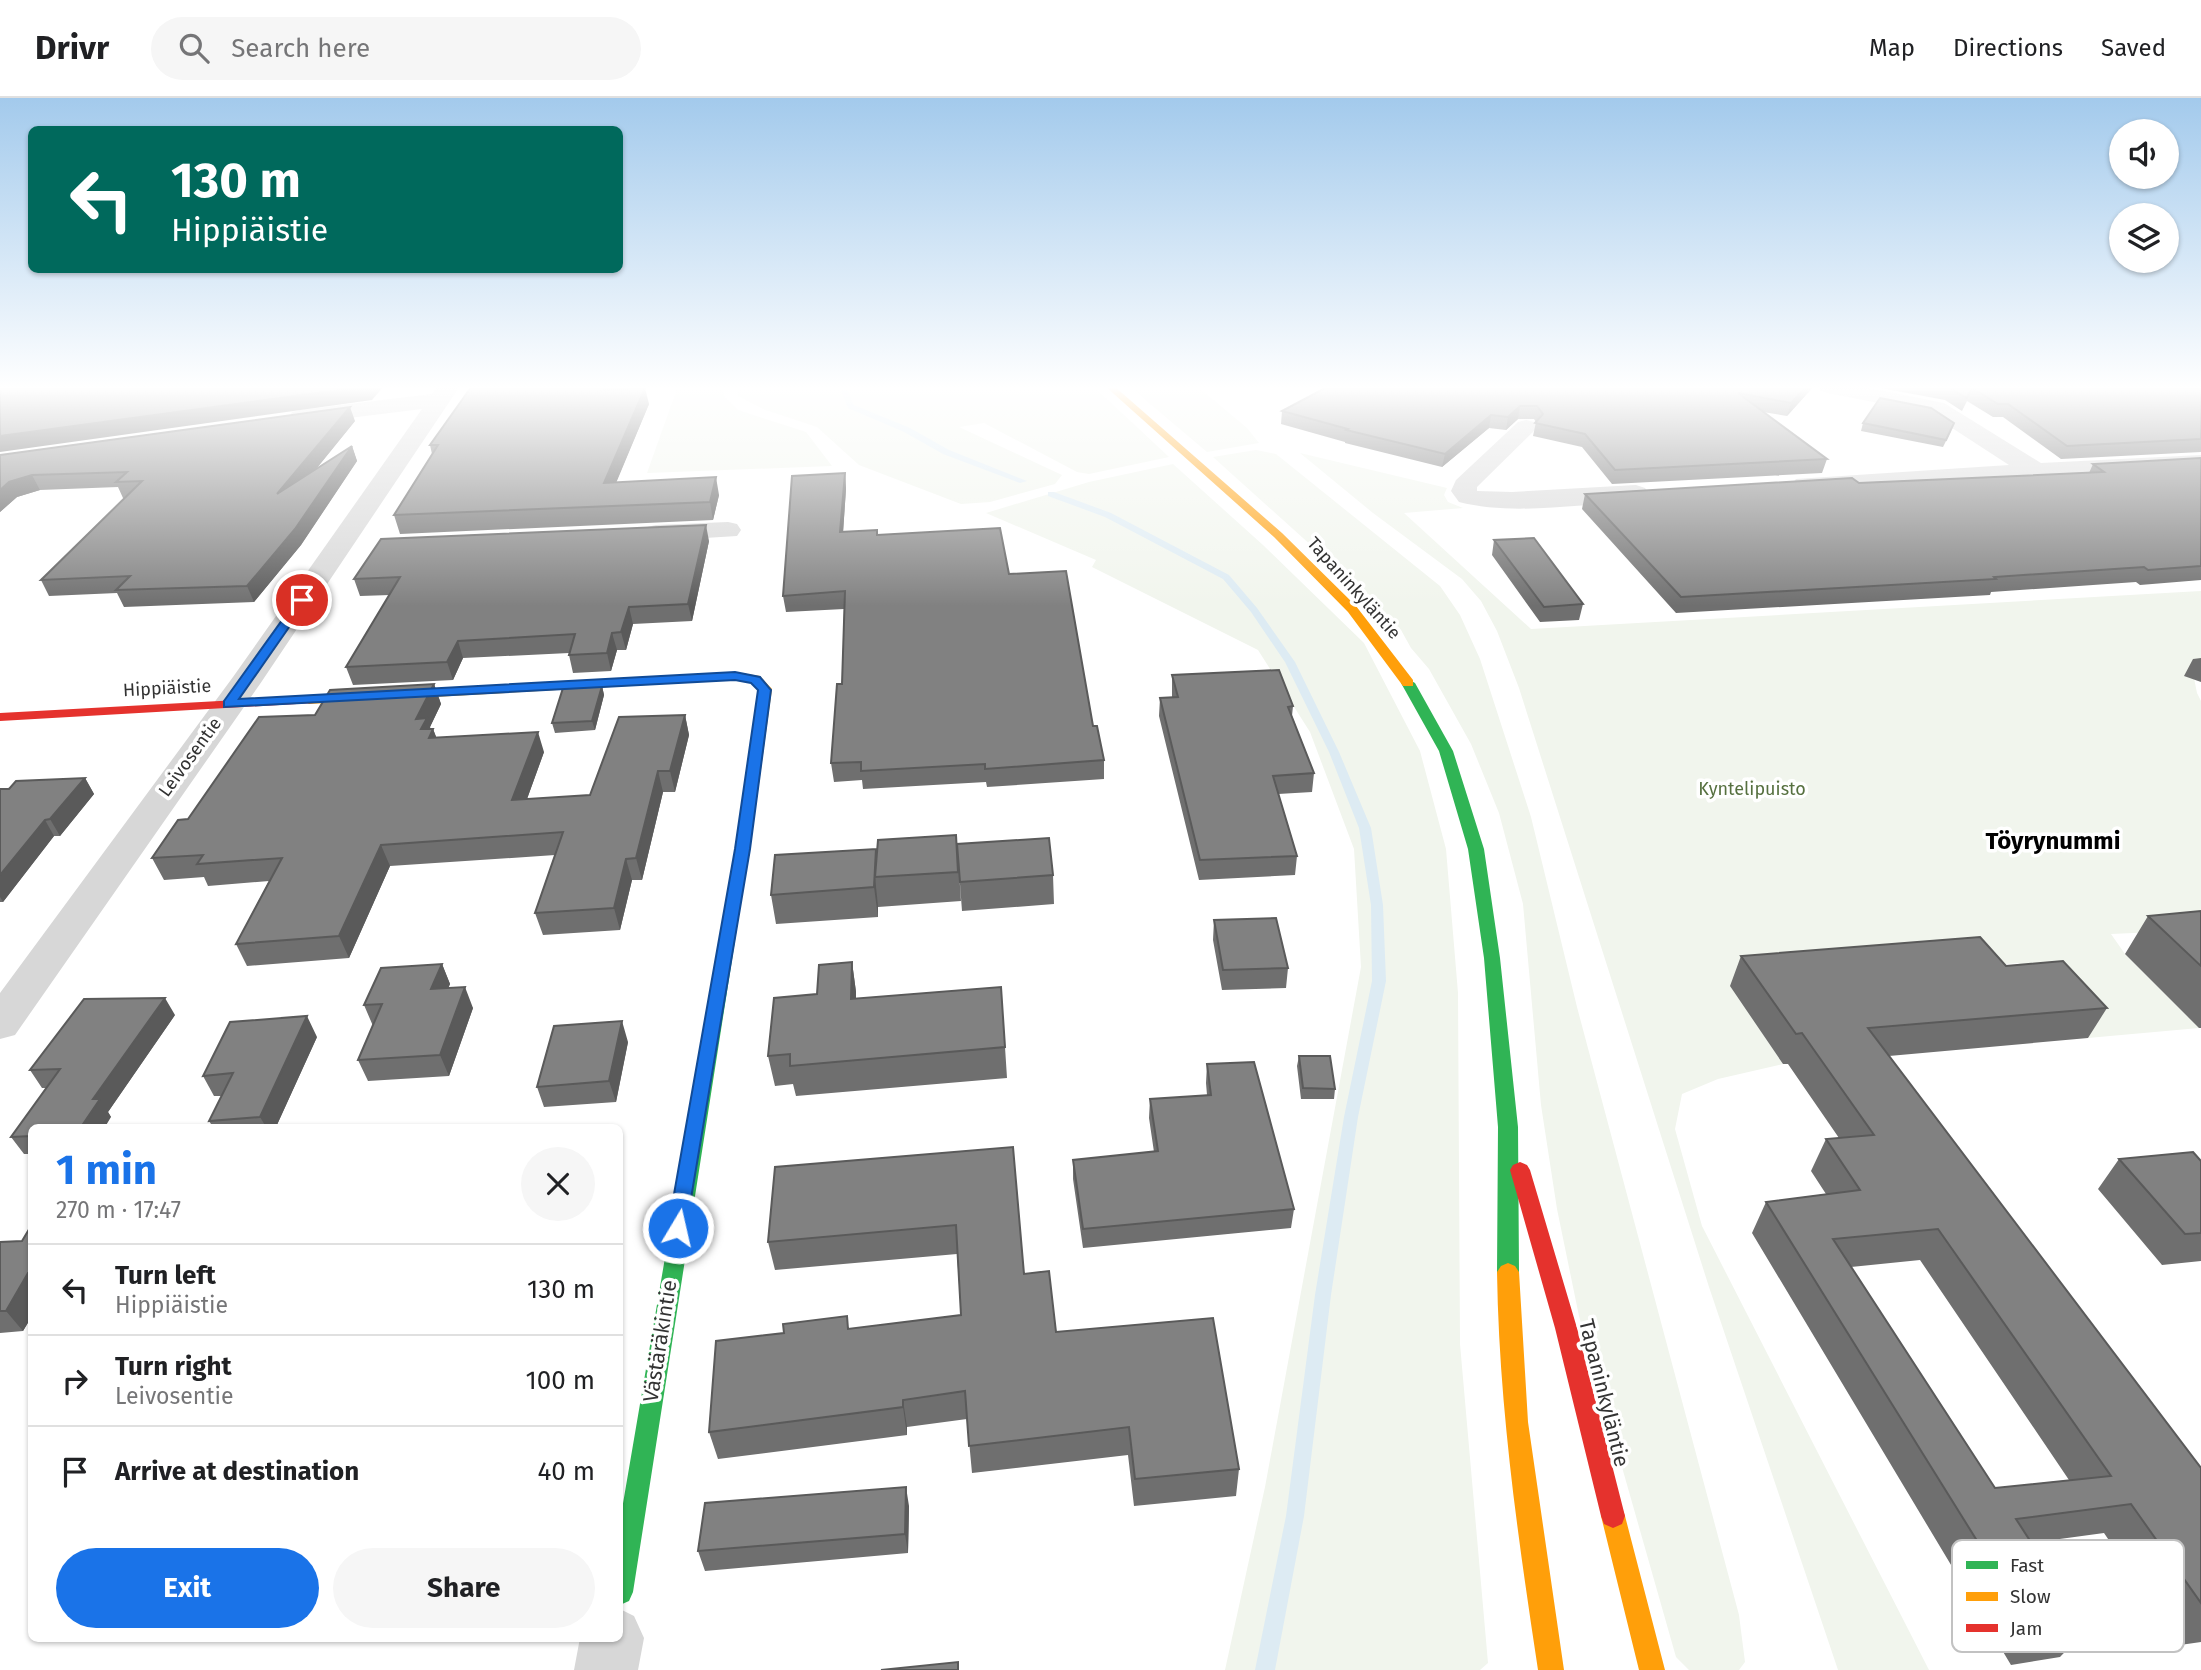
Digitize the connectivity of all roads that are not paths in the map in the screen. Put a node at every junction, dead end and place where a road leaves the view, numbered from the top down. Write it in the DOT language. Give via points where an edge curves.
graph roads {
  1 [pos="399,459"];
  2 [pos="1192,459"];
  3 [pos="1492,459"];
  4 [pos="2017,459"];
  5 [pos="2201,462"];
  6 [pos="2037,472"];
  7 [pos="1780,485"];
  8 [pos="1664,492"];
  9 [pos="728,530"];
  10 [pos="634,534"];
  11 [pos="374,545"];
  12 [pos="340,547"];
  13 [pos="755,679"];
  14 [pos="229,704"];
  15 [pos="0,717"];
  16 [pos="0,1024"];
  17 [pos="1508,1127"];
  18 [pos="623,1574"];
  19 [pos="611,1642"];
  20 [pos="606,1670"];
  21 [pos="1551,1670"];
  22 [pos="1652,1670"];
  1 -- 12 [label="street, Leivosentie"];
  2 -- 17 [label="main road, Tapaninkyläntie" via="1352,609 1403,674 1446,751 1475,849 1492,958"];
  3 -- 8 [label="street" via="1465,485 1468,497 1512,500"];
  4 -- 6 [label="street"];
  5 -- 6 [label="street"];
  6 -- 7 [label="street"];
  9 -- 10 [label="street"];
  11 -- 12 [label="street"];
  12 -- 14 [label="street, Leivosentie"];
  13 -- 14 [label="main road, Hippiäistie" via="735,676"];
  13 -- 18 [label="main road, Västäräkintie" via="765,690 753,777"];
  14 -- 15 [label="main road, Hippiäistie"];
  14 -- 16 [label="street, Leivosentie"];
  17 -- 21 [label="main road, Tapaninkyläntie" via="1508,1321 1526,1503"];
  17 -- 22 [label="main road, Tapaninkyläntie" via="1566,1328"];
  19 -- 20 [label="street"];
}
